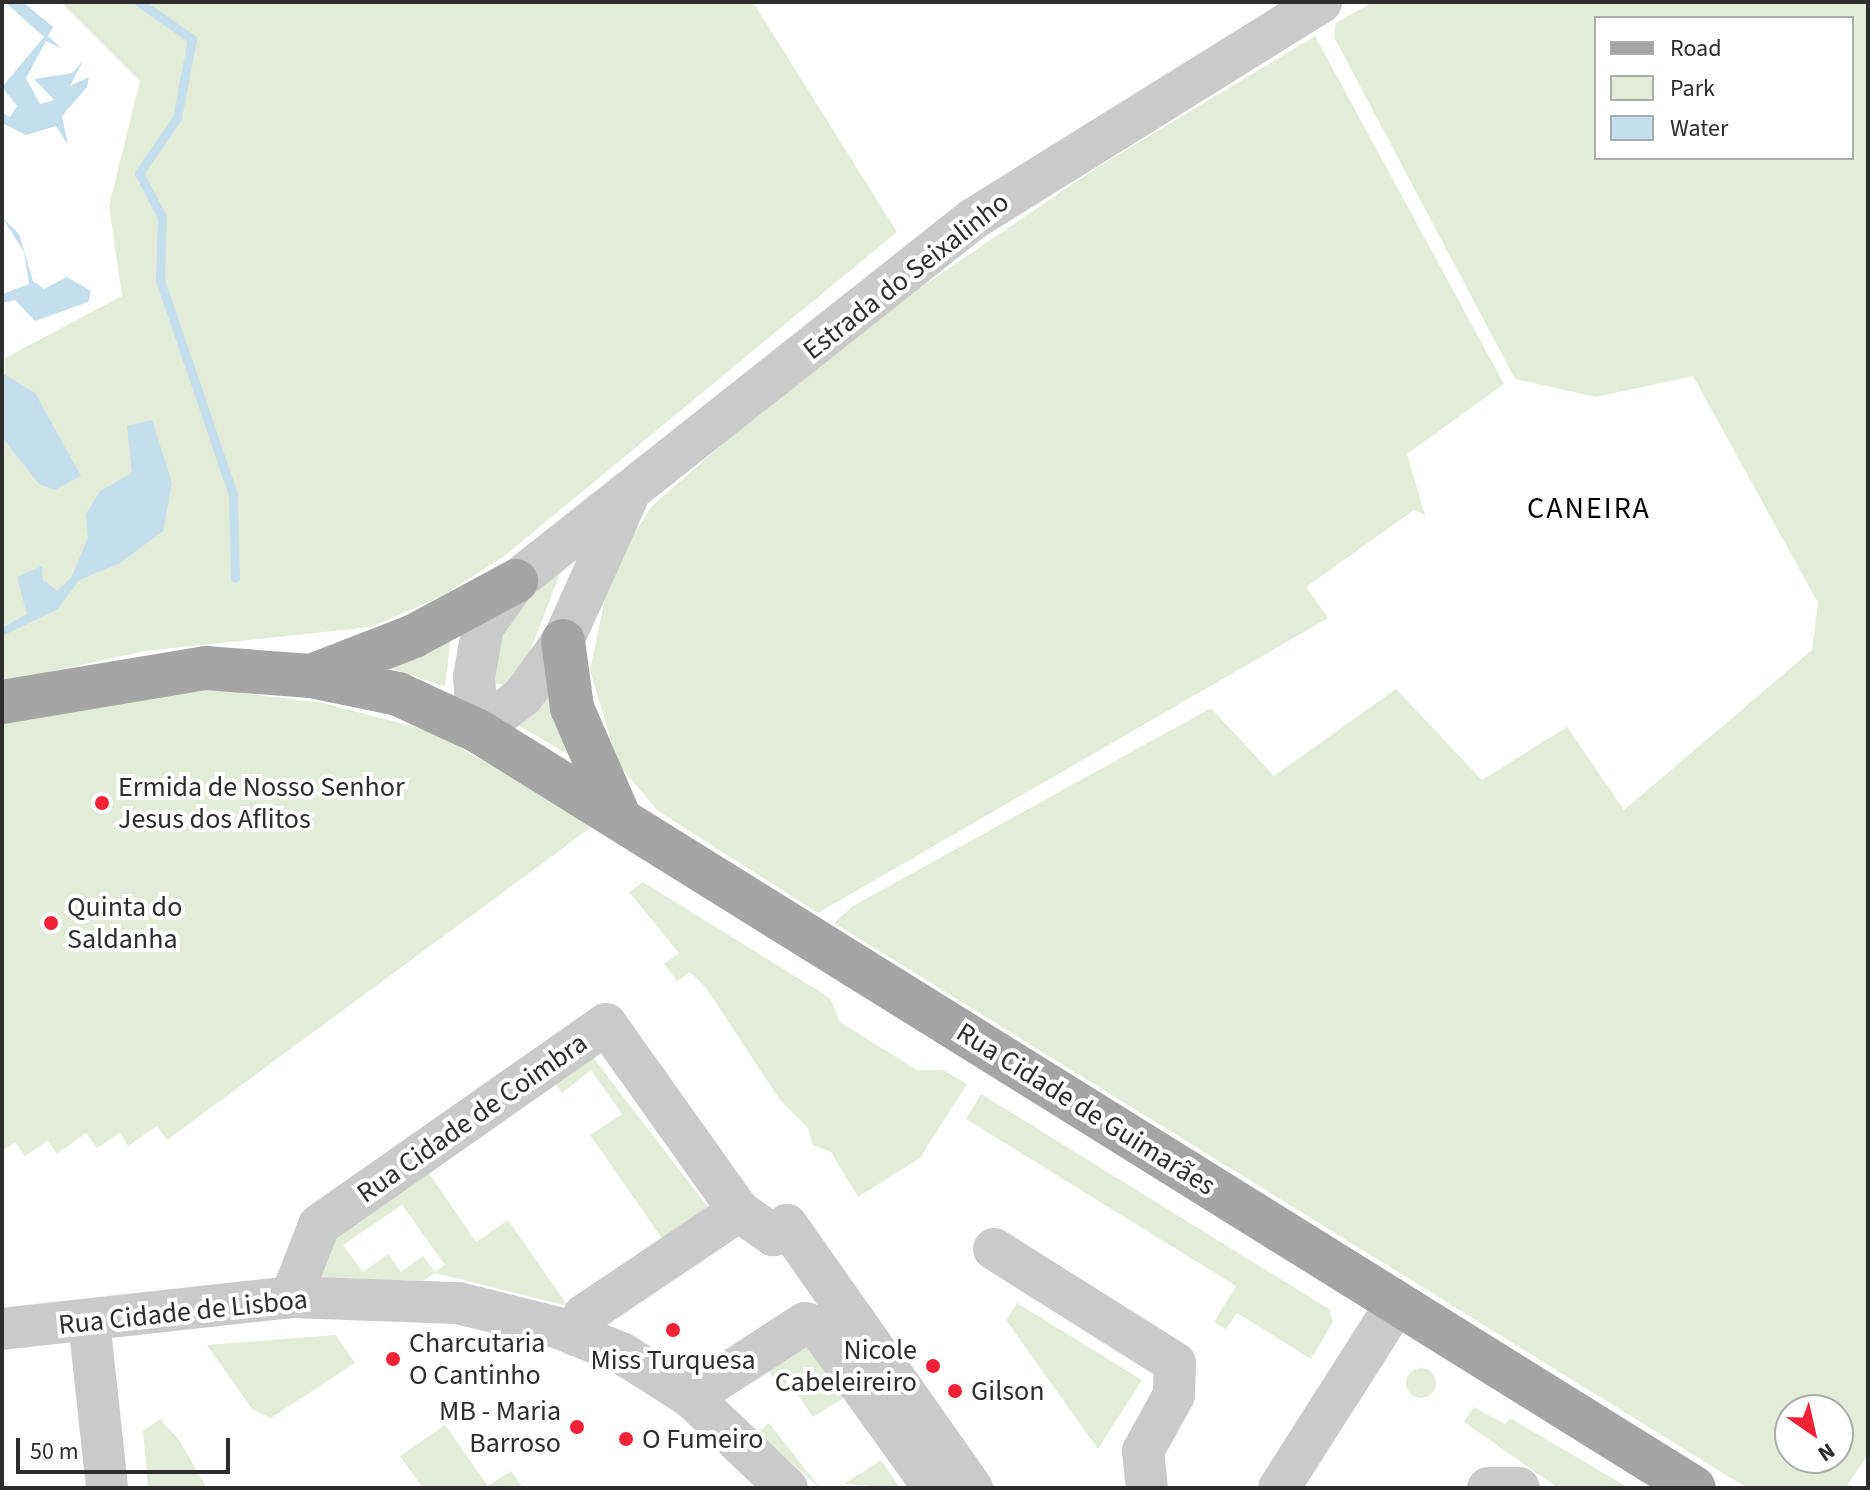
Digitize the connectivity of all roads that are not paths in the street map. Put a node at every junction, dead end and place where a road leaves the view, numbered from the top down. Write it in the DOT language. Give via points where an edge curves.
graph roads {
  1 [pos="1321,2"];
  2 [pos="628,496"];
  3 [pos="516,581"];
  4 [pos="563,641"];
  5 [pos="311,676"];
  6 [pos="2,702"];
  7 [pos="478,731"];
  8 [pos="619,816"];
  9 [pos="739,1211"];
  10 [pos="994,1249"];
  11 [pos="291,1297"];
  12 [pos="1396,1304"];
  13 [pos="89,1321"];
  14 [pos="2,1329"];
  15 [pos="576,1335"];
  16 [pos="691,1397"];
  17 [pos="107,1488"];
  18 [pos="787,1488"];
  19 [pos="934,1488"];
  20 [pos="972,1488"];
  21 [pos="1147,1488"];
  22 [pos="1279,1488"];
  23 [pos="1488,1488"];
  24 [pos="1519,1488"];
  25 [pos="1694,1488"];
  1 -- 2 [label="street, Estrada do Seixalinho" via="973,219"];
  2 -- 3 [label="street, Estrada do Seixalinho"];
  2 -- 4 [label="street"];
  3 -- 5 [label="main road" via="414,636"];
  3 -- 7 [label="street, Estrada do Seixalinho" via="483,627 474,677"];
  4 -- 7 [label="street" via="523,696"];
  4 -- 8 [label="main road" via="572,708"];
  5 -- 6 [label="main road, Rua Cidade de Guimarães" via="206,668"];
  5 -- 7 [label="main road, Rua Cidade de Guimarães" via="398,694"];
  7 -- 8 [label="main road, Rua Cidade de Guimarães"];
  8 -- 12 [label="main road, Rua Cidade de Guimarães"];
  9 -- 11 [label="street, Rua Cidade de Coimbra" via="606,1024 319,1225"];
  9 -- 15 [label="street" via="584,1315"];
  9 -- 20 [label="street" via="773,1235 787,1225"];
  10 -- 21 [label="street" via="1175,1363 1174,1395 1143,1451"];
  11 -- 13 [label="street, Rua Cidade de Lisboa"];
  11 -- 15 [label="street, Rua Cidade de Lisboa" via="458,1303"];
  12 -- 22 [label="street"];
  12 -- 25 [label="main road, Rua Cidade de Guimarães"];
  13 -- 14 [label="street, Rua Cidade de Lisboa"];
  13 -- 17 [label="street"];
  15 -- 16 [label="street, Rua Cidade de Lisboa"];
  16 -- 18 [label="street, Rua Cidade de Lisboa"];
  16 -- 19 [label="street" via="805,1323 818,1327"];
  23 -- 24 [label="street"];
}
